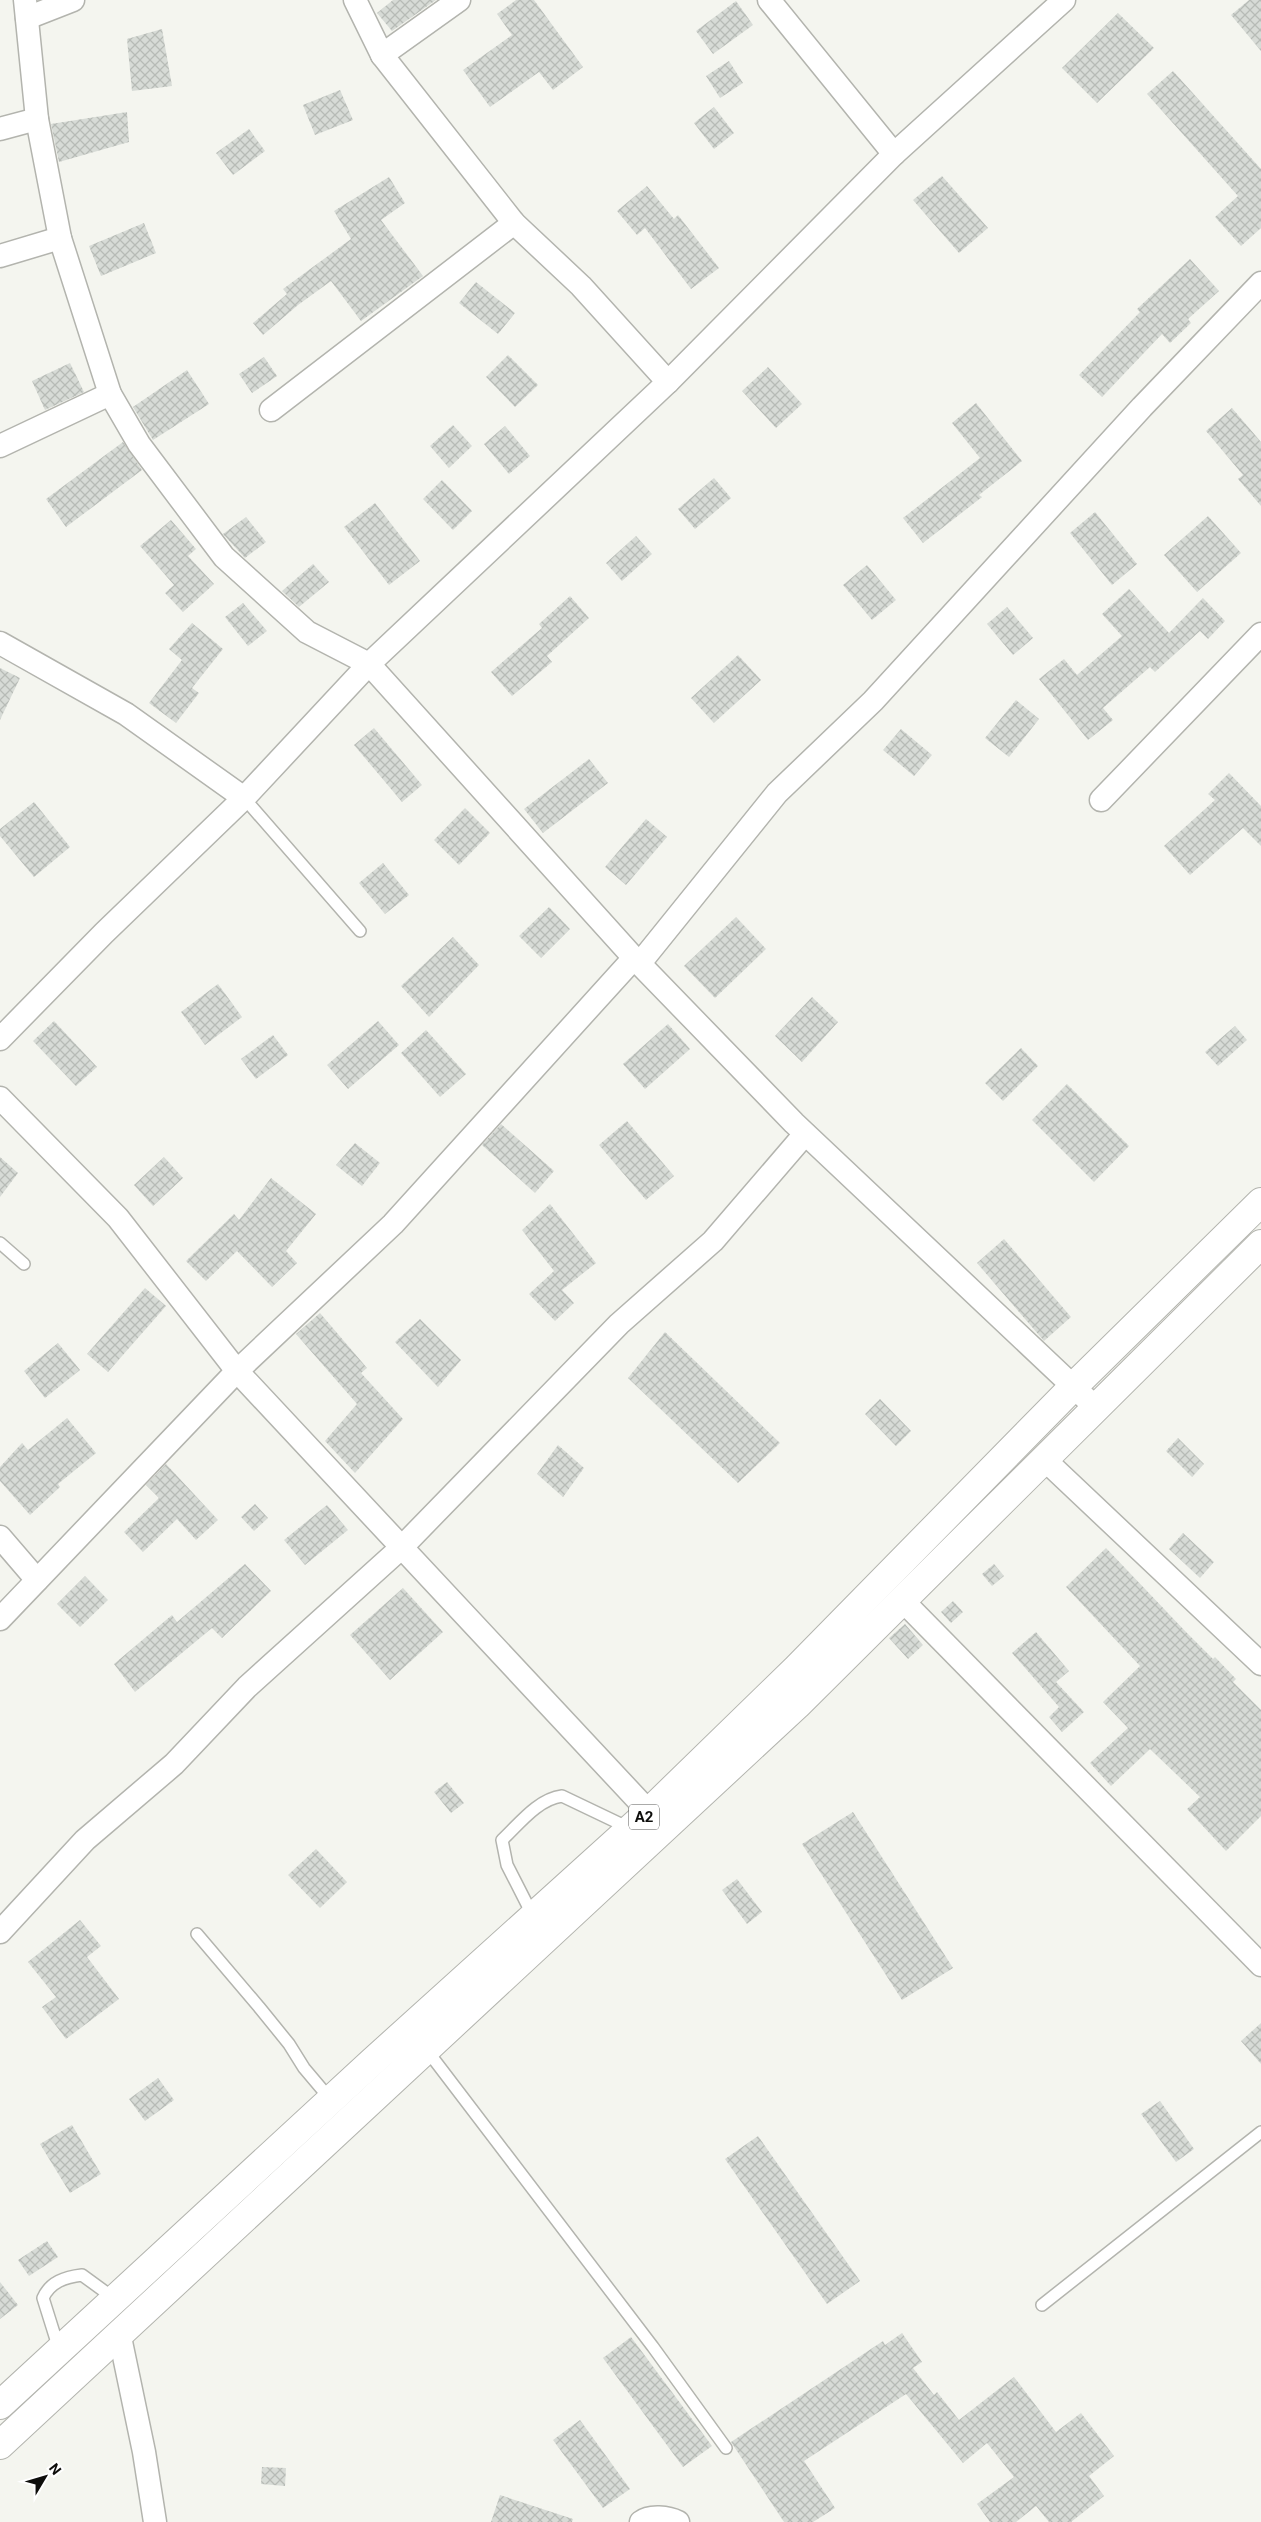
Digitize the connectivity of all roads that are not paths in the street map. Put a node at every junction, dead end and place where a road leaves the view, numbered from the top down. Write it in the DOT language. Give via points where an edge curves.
graph roads {
  1 [pos="73,0"];
  2 [pos="355,0"];
  3 [pos="459,0"];
  4 [pos="769,0"];
  5 [pos="1064,0"];
  6 [pos="26,9"];
  7 [pos="382,55"];
  8 [pos="37,119"];
  9 [pos="0,129"];
  10 [pos="894,154"];
  11 [pos="514,223"];
  12 [pos="60,238"];
  13 [pos="0,256"];
  14 [pos="1261,283"];
  15 [pos="668,382"];
  16 [pos="110,394"];
  17 [pos="271,410"];
  18 [pos="0,446"];
  19 [pos="1261,634"];
  20 [pos="0,643"];
  21 [pos="369,664"];
  22 [pos="244,798"];
  23 [pos="1101,800"];
  24 [pos="360,931"];
  25 [pos="637,961"];
  26 [pos="0,1038"];
  27 [pos="0,1098"];
  28 [pos="805,1134"];
  29 [pos="1261,1202"];
  30 [pos="0,1242"];
  31 [pos="1261,1244"];
  32 [pos="24,1264"];
  33 [pos="237,1371"];
  34 [pos="1073,1387"];
  35 [pos="1095,1407"];
  36 [pos="1044,1459"];
  37 [pos="0,1537"];
  38 [pos="401,1548"];
  39 [pos="37,1580"];
  40 [pos="903,1601"];
  41 [pos="0,1619"];
  42 [pos="1261,1664"];
  43 [pos="640,1820"];
  44 [pos="533,1916"];
  45 [pos="0,1932"];
  46 [pos="196,1934"];
  47 [pos="1261,1965"];
  48 [pos="426,2049"];
  49 [pos="331,2100"];
  50 [pos="1261,2132"];
  51 [pos="115,2299"];
  52 [pos="1042,2306"];
  53 [pos="120,2336"];
  54 [pos="60,2350"];
  55 [pos="0,2405"];
  56 [pos="0,2445"];
  57 [pos="726,2448"];
  58 [pos="155,2522"];
  59 [pos="641,2522"];
  60 [pos="678,2522"];
  1 -- 6 [label="street"];
  2 -- 7 [label="street"];
  3 -- 7 [label="street"];
  4 -- 10 [label="street"];
  5 -- 10 [label="street"];
  6 -- 8 [label="street"];
  7 -- 11 [label="street"];
  8 -- 9 [label="street"];
  8 -- 12 [label="street"];
  10 -- 15 [label="street"];
  11 -- 15 [label="street" via="581,286"];
  11 -- 17 [label="street"];
  12 -- 13 [label="street"];
  12 -- 16 [label="street"];
  14 -- 25 [label="street" via="1135,415 873,701 777,793"];
  15 -- 21 [label="street"];
  16 -- 18 [label="street"];
  16 -- 21 [label="street" via="139,444 224,557 307,632"];
  19 -- 23 [label="street"];
  20 -- 22 [label="street" via="126,714"];
  21 -- 22 [label="street"];
  21 -- 25 [label="street"];
  22 -- 24 [label="lane"];
  22 -- 26 [label="street"];
  25 -- 28 [label="street"];
  25 -- 33 [label="street" via="393,1224"];
  27 -- 33 [label="street" via="118,1218"];
  28 -- 34 [label="street"];
  28 -- 38 [label="street" via="713,1241 619,1324"];
  29 -- 34 [label="highway, A2"];
  30 -- 32 [label="lane"];
  31 -- 35 [label="highway, A2"];
  33 -- 38 [label="street"];
  33 -- 39 [label="street"];
  34 -- 35 [label="street"];
  34 -- 43 [label="highway, A2" via="796,1668"];
  35 -- 36 [label="highway, A2"];
  36 -- 40 [label="highway, A2"];
  36 -- 42 [label="street"];
  37 -- 39 [label="street"];
  38 -- 43 [label="street"];
  38 -- 45 [label="street" via="247,1687 174,1764 86,1840"];
  39 -- 41 [label="street"];
  40 -- 47 [label="street"];
  40 -- 48 [label="highway, A2" via="797,1705"];
  43 -- 44 [label="highway, A2"];
  43 -- 44 [label="lane" via="562,1796 550,1798 527,1816 502,1840 507,1865"];
  44 -- 49 [label="highway, A2"];
  46 -- 49 [label="lane" via="260,2008"];
  48 -- 53 [label="highway, A2"];
  48 -- 57 [label="lane"];
  49 -- 51 [label="highway, A2"];
  50 -- 52 [label="lane"];
  51 -- 54 [label="highway, A2"];
  51 -- 54 [label="lane" via="82,2275 48,2287 43,2298"];
  53 -- 56 [label="highway, A2"];
  53 -- 58 [label="street"];
  54 -- 55 [label="highway, A2"];
  59 -- 60 [label="street" via="646,2518 671,2518"];
}
